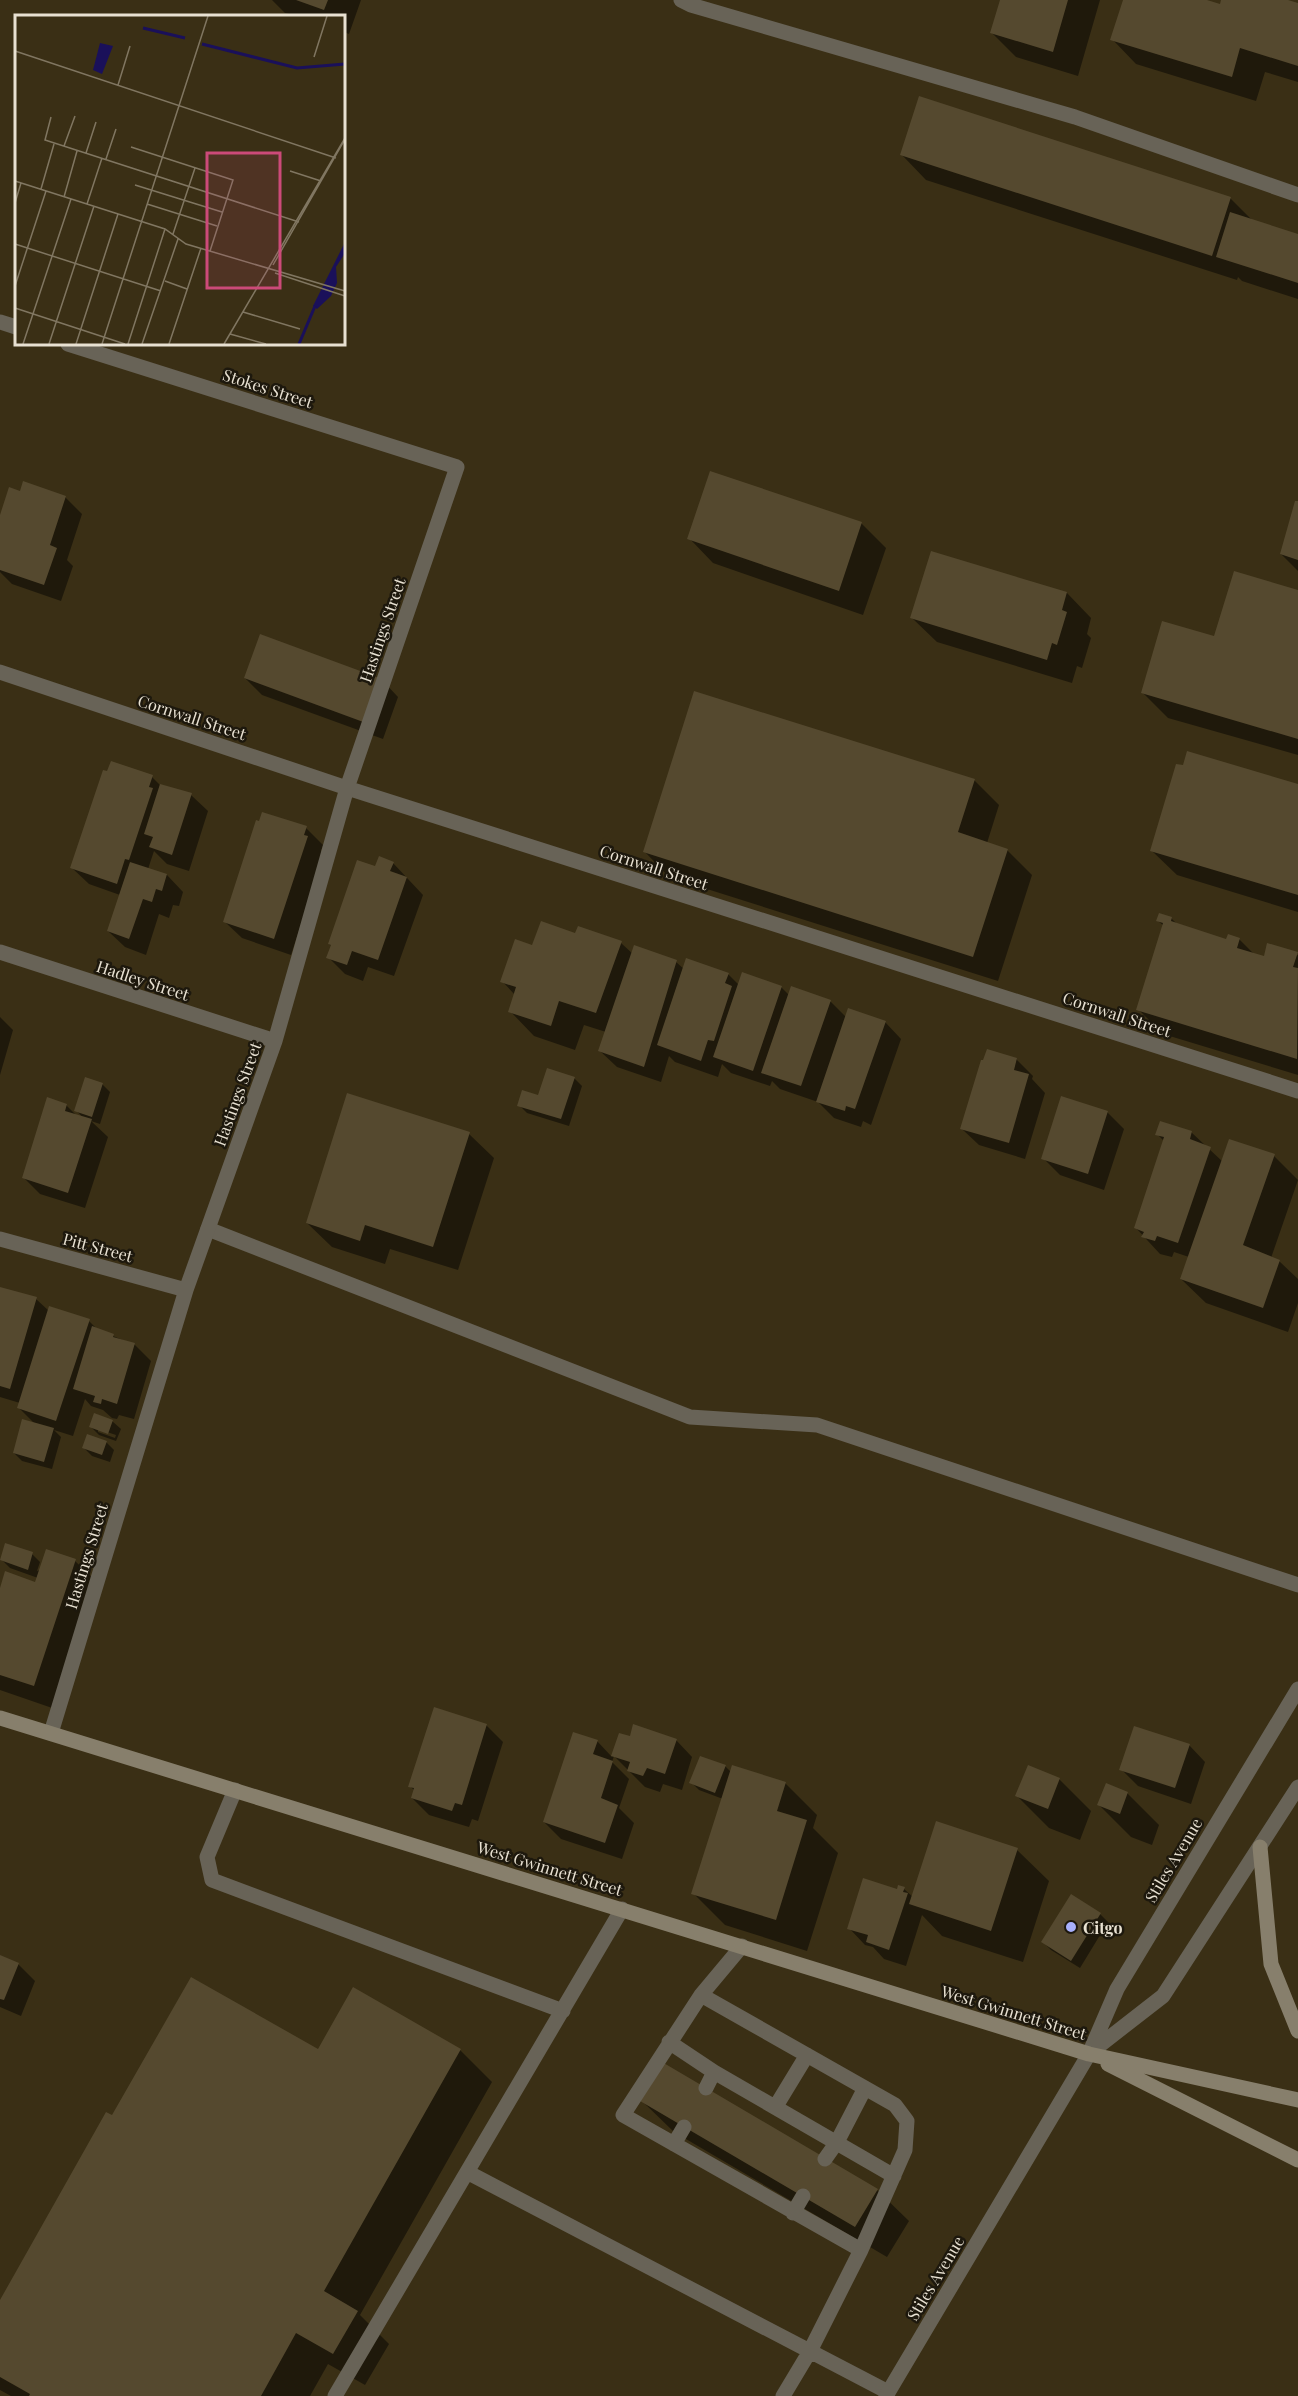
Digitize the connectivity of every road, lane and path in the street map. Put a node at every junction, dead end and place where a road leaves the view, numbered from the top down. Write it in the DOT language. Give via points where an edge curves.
graph roads {
  1 [pos="681,0"];
  2 [pos="1298,195"];
  3 [pos="0,322"];
  4 [pos="15,327"];
  5 [pos="71,345"];
  6 [pos="457,467"];
  7 [pos="0,672"];
  8 [pos="347,788"];
  9 [pos="0,952"];
  10 [pos="275,1041"];
  11 [pos="1298,1091"];
  12 [pos="208,1229"];
  13 [pos="0,1239"];
  14 [pos="186,1290"];
  15 [pos="1298,1585"];
  16 [pos="1298,1689"];
  17 [pos="0,1718"];
  18 [pos="51,1733"];
  19 [pos="1298,1787"];
  20 [pos="235,1790"];
  21 [pos="1260,1847"];
  22 [pos="622,1909"];
  23 [pos="742,1946"];
  24 [pos="701,1995"];
  25 [pos="563,2011"];
  26 [pos="1298,2031"];
  27 [pos="669,2042"];
  28 [pos="1089,2054"];
  29 [pos="807,2055"];
  30 [pos="714,2072"];
  31 [pos="706,2088"];
  32 [pos="864,2088"];
  33 [pos="1298,2100"];
  34 [pos="776,2106"];
  35 [pos="684,2127"];
  36 [pos="837,2142"];
  37 [pos="674,2144"];
  38 [pos="825,2159"];
  39 [pos="1298,2160"];
  40 [pos="467,2172"];
  41 [pos="894,2176"];
  42 [pos="803,2196"];
  43 [pos="793,2212"];
  44 [pos="861,2250"];
  45 [pos="810,2351"];
  46 [pos="887,2394"];
  47 [pos="335,2396"];
  48 [pos="783,2396"];
  1 -- 2 [label="street" via="1075,117"];
  3 -- 4 [label="street"];
  5 -- 6 [label="street, Stokes Street"];
  6 -- 8 [label="street, Hastings Street"];
  7 -- 8 [label="street, Cornwall Street"];
  8 -- 10 [label="street, Hastings Street"];
  8 -- 11 [label="street, Cornwall Street"];
  9 -- 10 [label="street, Hadley Street"];
  10 -- 12 [label="street, Hastings Street"];
  12 -- 14 [label="street, Hastings Street"];
  12 -- 15 [label="street" via="690,1417 817,1425"];
  13 -- 14 [label="street, Pitt Street"];
  14 -- 18 [label="street, Hastings Street"];
  16 -- 28 [label="street, Stiles Avenue" via="1117,1989"];
  17 -- 18 [label="main road, West Gwinnett Street"];
  18 -- 20 [label="main road, West Gwinnett Street"];
  19 -- 21 [label="street, Stiles Avenue"];
  20 -- 22 [label="main road, West Gwinnett Street"];
  20 -- 25 [label="street" via="207,1857 212,1880"];
  21 -- 26 [label="main road" via="1271,1964"];
  21 -- 28 [label="street, Stiles Avenue" via="1163,1996"];
  22 -- 23 [label="main road, West Gwinnett Street"];
  22 -- 25 [label="street"];
  23 -- 24 [label="street"];
  23 -- 28 [label="main road, West Gwinnett Street"];
  24 -- 27 [label="street"];
  24 -- 29 [label="street"];
  25 -- 40 [label="street"];
  27 -- 30 [label="street"];
  27 -- 37 [label="street" via="623,2115"];
  28 -- 33 [label="main road, West Gwinnett Street"];
  28 -- 39 [label="main road, West Gwinnett Street"];
  28 -- 46 [label="street, Stiles Avenue"];
  29 -- 32 [label="street"];
  29 -- 34 [label="street"];
  30 -- 31 [label="street"];
  30 -- 34 [label="street"];
  32 -- 36 [label="street"];
  32 -- 41 [label="street" via="895,2105 906,2121 905,2150"];
  34 -- 36 [label="street"];
  35 -- 37 [label="street"];
  36 -- 38 [label="street"];
  36 -- 41 [label="street"];
  37 -- 43 [label="street"];
  40 -- 45 [label="street"];
  40 -- 47 [label="street"];
  41 -- 44 [label="street"];
  42 -- 43 [label="street"];
  43 -- 44 [label="street"];
  44 -- 45 [label="street"];
  45 -- 46 [label="street"];
  45 -- 48 [label="street"];
}
